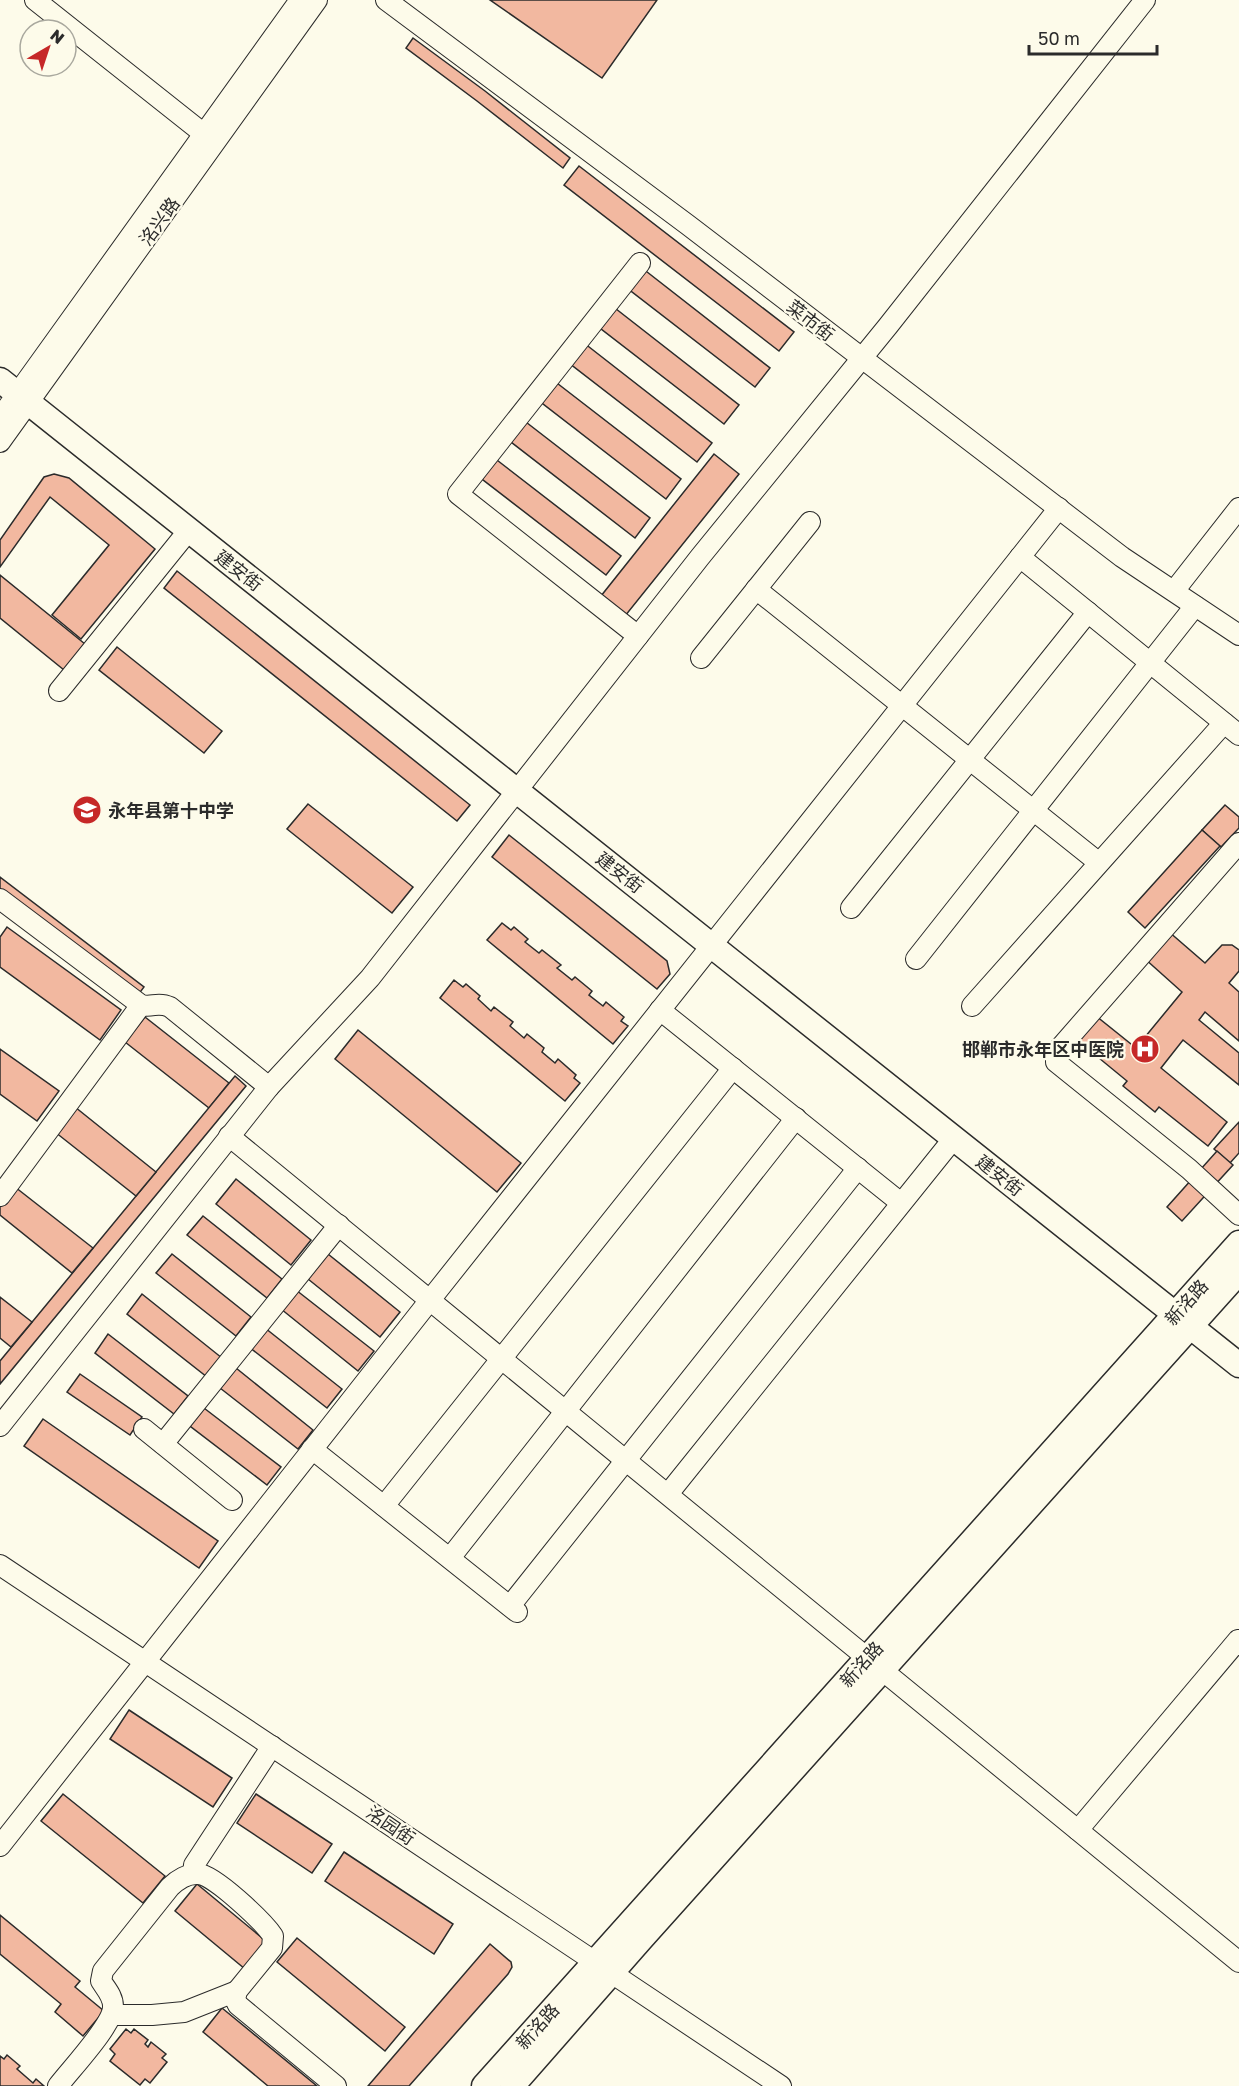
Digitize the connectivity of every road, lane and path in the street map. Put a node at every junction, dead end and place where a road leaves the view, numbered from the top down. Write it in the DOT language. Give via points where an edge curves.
graph roads {
  1 [pos="34,0"];
  2 [pos="300,0"];
  3 [pos="317,0"];
  4 [pos="386,0"];
  5 [pos="1145,0"];
  6 [pos="204,134"];
  7 [pos="640,263"];
  8 [pos="861,358"];
  9 [pos="15,392"];
  10 [pos="0,418"];
  11 [pos="0,442"];
  12 [pos="1059,508"];
  13 [pos="1239,508"];
  14 [pos="810,522"];
  15 [pos="189,530"];
  16 [pos="1020,557"];
  17 [pos="756,589"];
  18 [pos="1174,591"];
  19 [pos="1195,606"];
  20 [pos="1088,612"];
  21 [pos="1239,635"];
  22 [pos="638,636"];
  23 [pos="701,658"];
  24 [pos="1150,663"];
  25 [pos="59,691"];
  26 [pos="902,706"];
  27 [pos="1232,729"];
  28 [pos="970,760"];
  29 [pos="517,791"];
  30 [pos="1034,811"];
  31 [pos="1239,843"];
  32 [pos="1098,862"];
  33 [pos="2,905"];
  34 [pos="851,908"];
  35 [pos="711,945"];
  36 [pos="916,959"];
  37 [pos="141,1005"];
  38 [pos="972,1006"];
  39 [pos="660,1010"];
  40 [pos="733,1068"];
  41 [pos="269,1087"];
  42 [pos="796,1118"];
  43 [pos="229,1136"];
  44 [pos="954,1138"];
  45 [pos="858,1168"];
  46 [pos="0,1196"];
  47 [pos="901,1203"];
  48 [pos="1239,1215"];
  49 [pos="339,1226"];
  50 [pos="1239,1243"];
  51 [pos="1239,1272"];
  52 [pos="430,1300"];
  53 [pos="1183,1320"];
  54 [pos="502,1359"];
  55 [pos="1239,1365"];
  56 [pos="565,1411"];
  57 [pos="0,1426"];
  58 [pos="144,1429"];
  59 [pos="163,1444"];
  60 [pos="312,1449"];
  61 [pos="626,1460"];
  62 [pos="668,1494"];
  63 [pos="232,1500"];
  64 [pos="384,1506"];
  65 [pos="450,1558"];
  66 [pos="0,1565"];
  67 [pos="1238,1640"];
  68 [pos="145,1661"];
  69 [pos="874,1664"];
  70 [pos="272,1746"];
  71 [pos="1078,1830"];
  72 [pos="0,1846"];
  73 [pos="193,1874"];
  74 [pos="1239,1962"];
  75 [pos="603,1967"];
  76 [pos="237,1991"];
  77 [pos="112,2015"];
  78 [pos="58,2086"];
  79 [pos="336,2086"];
  80 [pos="484,2086"];
  81 [pos="512,2086"];
  82 [pos="781,2086"];
  1 -- 6 [label="street"];
  2 -- 6 [label="street, 洺兴路"];
  3 -- 9 [label="street, 洺兴路"];
  4 -- 8 [label="street, 菜市街"];
  5 -- 8 [label="street"];
  6 -- 9 [label="street, 洺兴路"];
  7 -- 22 [label="street" via="458,494"];
  8 -- 12 [label="street, 菜市街"];
  8 -- 22 [label="street"];
  9 -- 10 [label="street, 洺兴路"];
  9 -- 11 [label="street, 洺兴路"];
  9 -- 15 [label="main road, 建安街"];
  12 -- 16 [label="street"];
  12 -- 18 [label="street, 菜市街"];
  13 -- 18 [label="street"];
  14 -- 17 [label="street"];
  15 -- 25 [label="street"];
  15 -- 29 [label="main road, 建安街"];
  16 -- 20 [label="street"];
  16 -- 26 [label="street"];
  17 -- 23 [label="street"];
  17 -- 26 [label="street"];
  18 -- 19 [label="street, 菜市街"];
  19 -- 21 [label="street, 菜市街"];
  19 -- 24 [label="street"];
  20 -- 24 [label="street"];
  20 -- 28 [label="street"];
  22 -- 29 [label="street"];
  24 -- 27 [label="street"];
  24 -- 30 [label="street"];
  26 -- 28 [label="street"];
  26 -- 35 [label="street"];
  27 -- 32 [label="street"];
  28 -- 30 [label="street"];
  28 -- 34 [label="street"];
  29 -- 35 [label="main road, 建安街"];
  29 -- 41 [label="street" via="370,978"];
  30 -- 32 [label="street"];
  30 -- 36 [label="street"];
  31 -- 48 [label="street" via="1056,1053 1056,1062 1189,1169"];
  32 -- 38 [label="street"];
  33 -- 37 [label="street"];
  35 -- 39 [label="street"];
  35 -- 44 [label="main road, 建安街"];
  37 -- 41 [label="street" via="162,1003 170,1007"];
  37 -- 46 [label="street"];
  39 -- 40 [label="street"];
  39 -- 52 [label="street"];
  40 -- 42 [label="street"];
  40 -- 54 [label="street"];
  41 -- 43 [label="street"];
  42 -- 45 [label="street"];
  42 -- 56 [label="street"];
  43 -- 49 [label="street"];
  43 -- 57 [label="street"];
  44 -- 47 [label="street"];
  44 -- 53 [label="main road, 建安街"];
  45 -- 47 [label="street"];
  45 -- 61 [label="street"];
  47 -- 62 [label="street"];
  49 -- 52 [label="street"];
  49 -- 59 [label="street"];
  50 -- 53 [label="main road, 新洺路"];
  51 -- 53 [label="main road, 新洺路"];
  52 -- 54 [label="street"];
  52 -- 60 [label="street"];
  53 -- 55 [label="main road, 建安街"];
  53 -- 69 [label="main road, 新洺路"];
  54 -- 56 [label="street"];
  54 -- 64 [label="street"];
  56 -- 61 [label="street"];
  56 -- 65 [label="street"];
  58 -- 59 [label="street"];
  59 -- 63 [label="street"];
  60 -- 64 [label="street"];
  60 -- 68 [label="street"];
  61 -- 62 [label="street"];
  61 -- 65 [label="street" via="514,1609"];
  62 -- 69 [label="street"];
  64 -- 65 [label="street"];
  66 -- 68 [label="street, 洺园街"];
  67 -- 71 [label="street"];
  68 -- 70 [label="street, 洺园街"];
  68 -- 72 [label="street"];
  69 -- 71 [label="street"];
  69 -- 75 [label="main road, 新洺路"];
  70 -- 73 [label="street" via="194,1865"];
  70 -- 75 [label="street, 洺园街"];
  71 -- 74 [label="street"];
  73 -- 76 [label="street" via="210,1878 265,1923 273,1936 272,1948"];
  73 -- 77 [label="street" via="170,1887 103,1971 101,1981 111,1995"];
  75 -- 80 [label="main road, 新洺路"];
  75 -- 81 [label="main road, 新洺路"];
  75 -- 82 [label="street, 洺园街"];
  76 -- 77 [label="street" via="184,2012"];
  76 -- 79 [label="street" via="238,2005"];
  77 -- 78 [label="street"];
}
